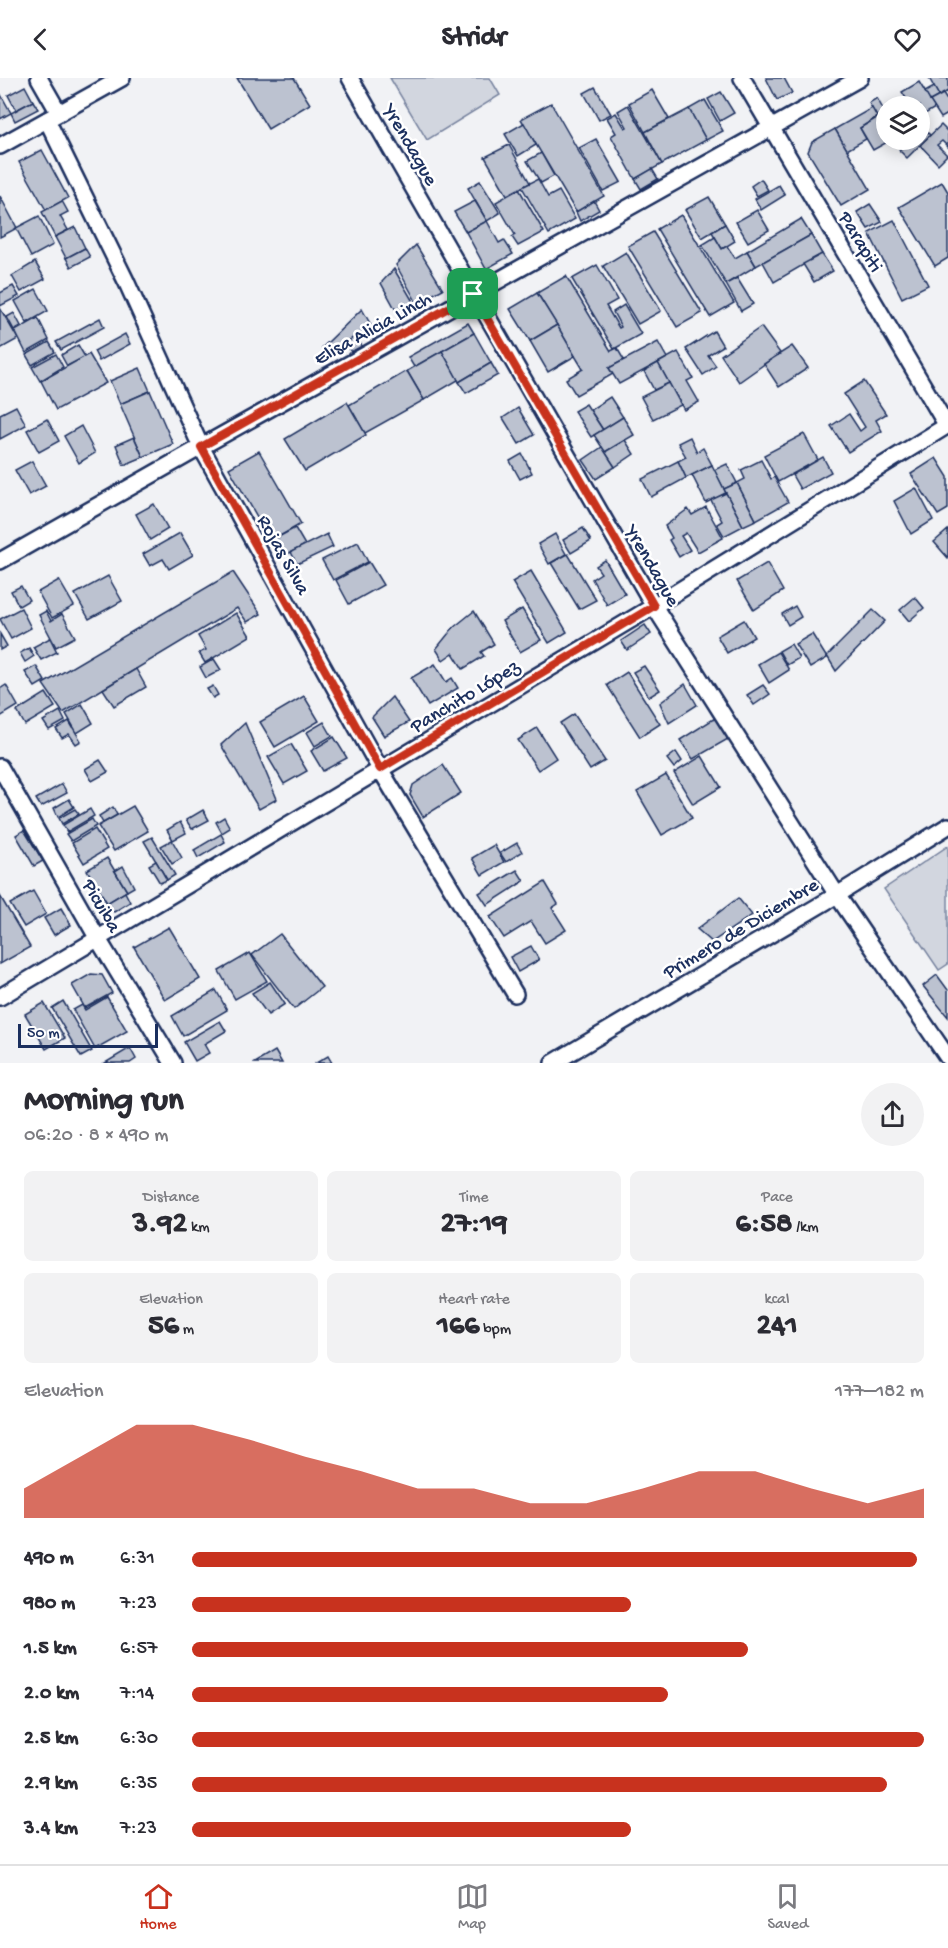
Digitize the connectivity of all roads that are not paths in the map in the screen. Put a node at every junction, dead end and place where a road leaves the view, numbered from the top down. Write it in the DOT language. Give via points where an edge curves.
graph roads {
  1 [pos="39,78"];
  2 [pos="122,78"];
  3 [pos="350,78"];
  4 [pos="742,78"];
  5 [pos="860,78"];
  6 [pos="53,116"];
  7 [pos="771,128"];
  8 [pos="0,146"];
  9 [pos="473,294"];
  10 [pos="948,426"];
  11 [pos="201,447"];
  12 [pos="0,561"];
  13 [pos="654,606"];
  14 [pos="0,767"];
  15 [pos="380,769"];
  16 [pos="948,826"];
  17 [pos="837,895"];
  18 [pos="98,939"];
  19 [pos="515,994"];
  20 [pos="0,997"];
  21 [pos="948,1058"];
  22 [pos="173,1063"];
  23 [pos="552,1063"];
  1 -- 6 [label="street, Rojas Silva"];
  2 -- 6 [label="street"];
  3 -- 9 [label="street, Yrendague"];
  4 -- 7 [label="street, Parapiti"];
  5 -- 7 [label="street, Elisa Alicia Linch"];
  6 -- 8 [label="street"];
  6 -- 11 [label="street, Rojas Silva"];
  7 -- 9 [label="street, Elisa Alicia Linch"];
  7 -- 10 [label="street, Parapiti"];
  9 -- 11 [label="street, Elisa Alicia Linch"];
  9 -- 13 [label="street, Yrendague"];
  10 -- 13 [label="street, Panchito López"];
  11 -- 12 [label="street, Elisa Alicia Linch"];
  11 -- 15 [label="street, Rojas Silva"];
  13 -- 15 [label="street, Panchito López"];
  13 -- 17 [label="street, Yrendague"];
  14 -- 18 [label="street, Picuiba"];
  15 -- 18 [label="street, Panchito López"];
  15 -- 19 [label="street, Rojas Silva"];
  16 -- 17 [label="street, Primero de Diciembre"];
  17 -- 21 [label="street, Yrendague"];
  17 -- 23 [label="street, Primero de Diciembre"];
  18 -- 20 [label="street, Panchito López"];
  18 -- 22 [label="street, Picuiba"];
}
